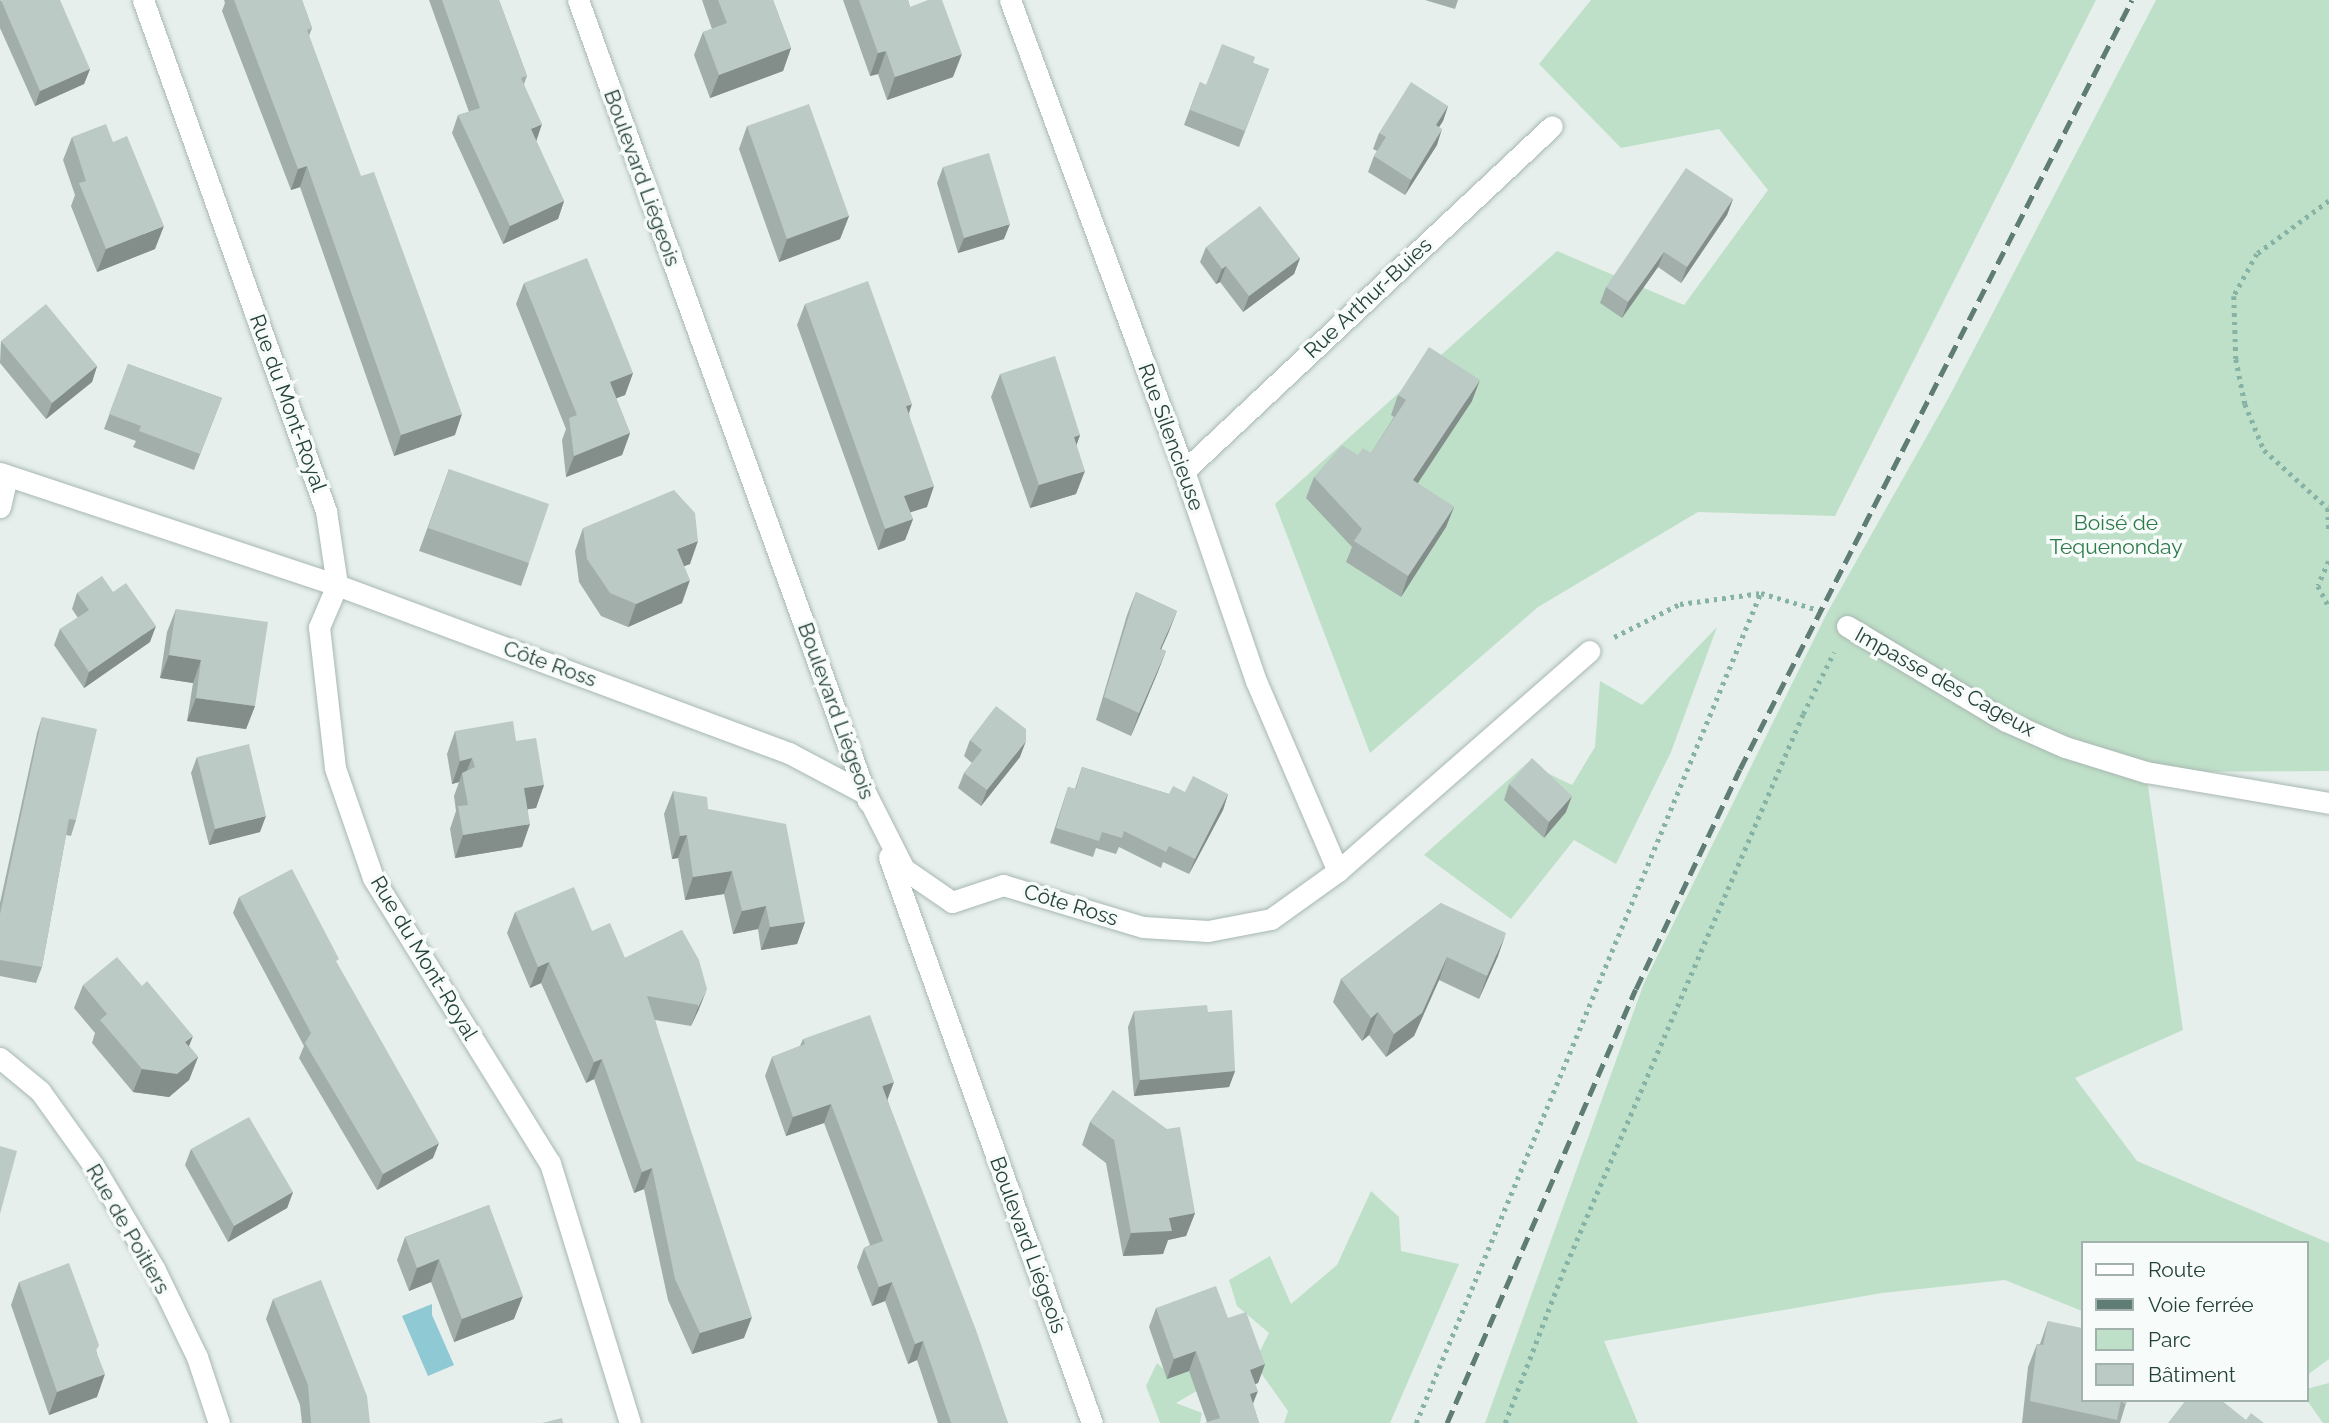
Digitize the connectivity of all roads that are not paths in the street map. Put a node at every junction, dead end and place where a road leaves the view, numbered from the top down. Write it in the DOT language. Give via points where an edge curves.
graph roads {
  1 [pos="143,0"];
  2 [pos="578,0"];
  3 [pos="1010,0"];
  4 [pos="1552,126"];
  5 [pos="1184,471"];
  6 [pos="3,475"];
  7 [pos="0,508"];
  8 [pos="337,585"];
  9 [pos="1847,626"];
  10 [pos="1589,651"];
  11 [pos="866,794"];
  12 [pos="2329,803"];
  13 [pos="1338,871"];
  14 [pos="0,1058"];
  15 [pos="219,1423"];
  16 [pos="630,1423"];
  17 [pos="1092,1423"];
  1 -- 8 [label="street, Rue du Mont-Royal" via="326,511"];
  2 -- 11 [label="street, Boulevard Liégeois"];
  3 -- 5 [label="street, Rue Silencieuse"];
  4 -- 5 [label="street, Rue Arthur-Buies"];
  5 -- 13 [label="street, Rue Silencieuse" via="1256,681"];
  6 -- 7 [label="street"];
  6 -- 8 [label="street, Côte Ross"];
  8 -- 11 [label="street, Côte Ross" via="789,753"];
  8 -- 16 [label="street, Rue du Mont-Royal" via="319,627 334,755 373,878 550,1163"];
  9 -- 12 [label="street, Impasse des Cageux" via="2006,721 2065,747 2146,772"];
  10 -- 13 [label="street, Côte Ross"];
  11 -- 13 [label="street, Côte Ross" via="904,869 952,902 1003,885 1143,927 1208,931 1271,919"];
  11 -- 17 [label="street, Boulevard Liégeois"];
  14 -- 15 [label="street, Rue de Poitiers" via="40,1091 93,1165 161,1282 197,1357"];
}
